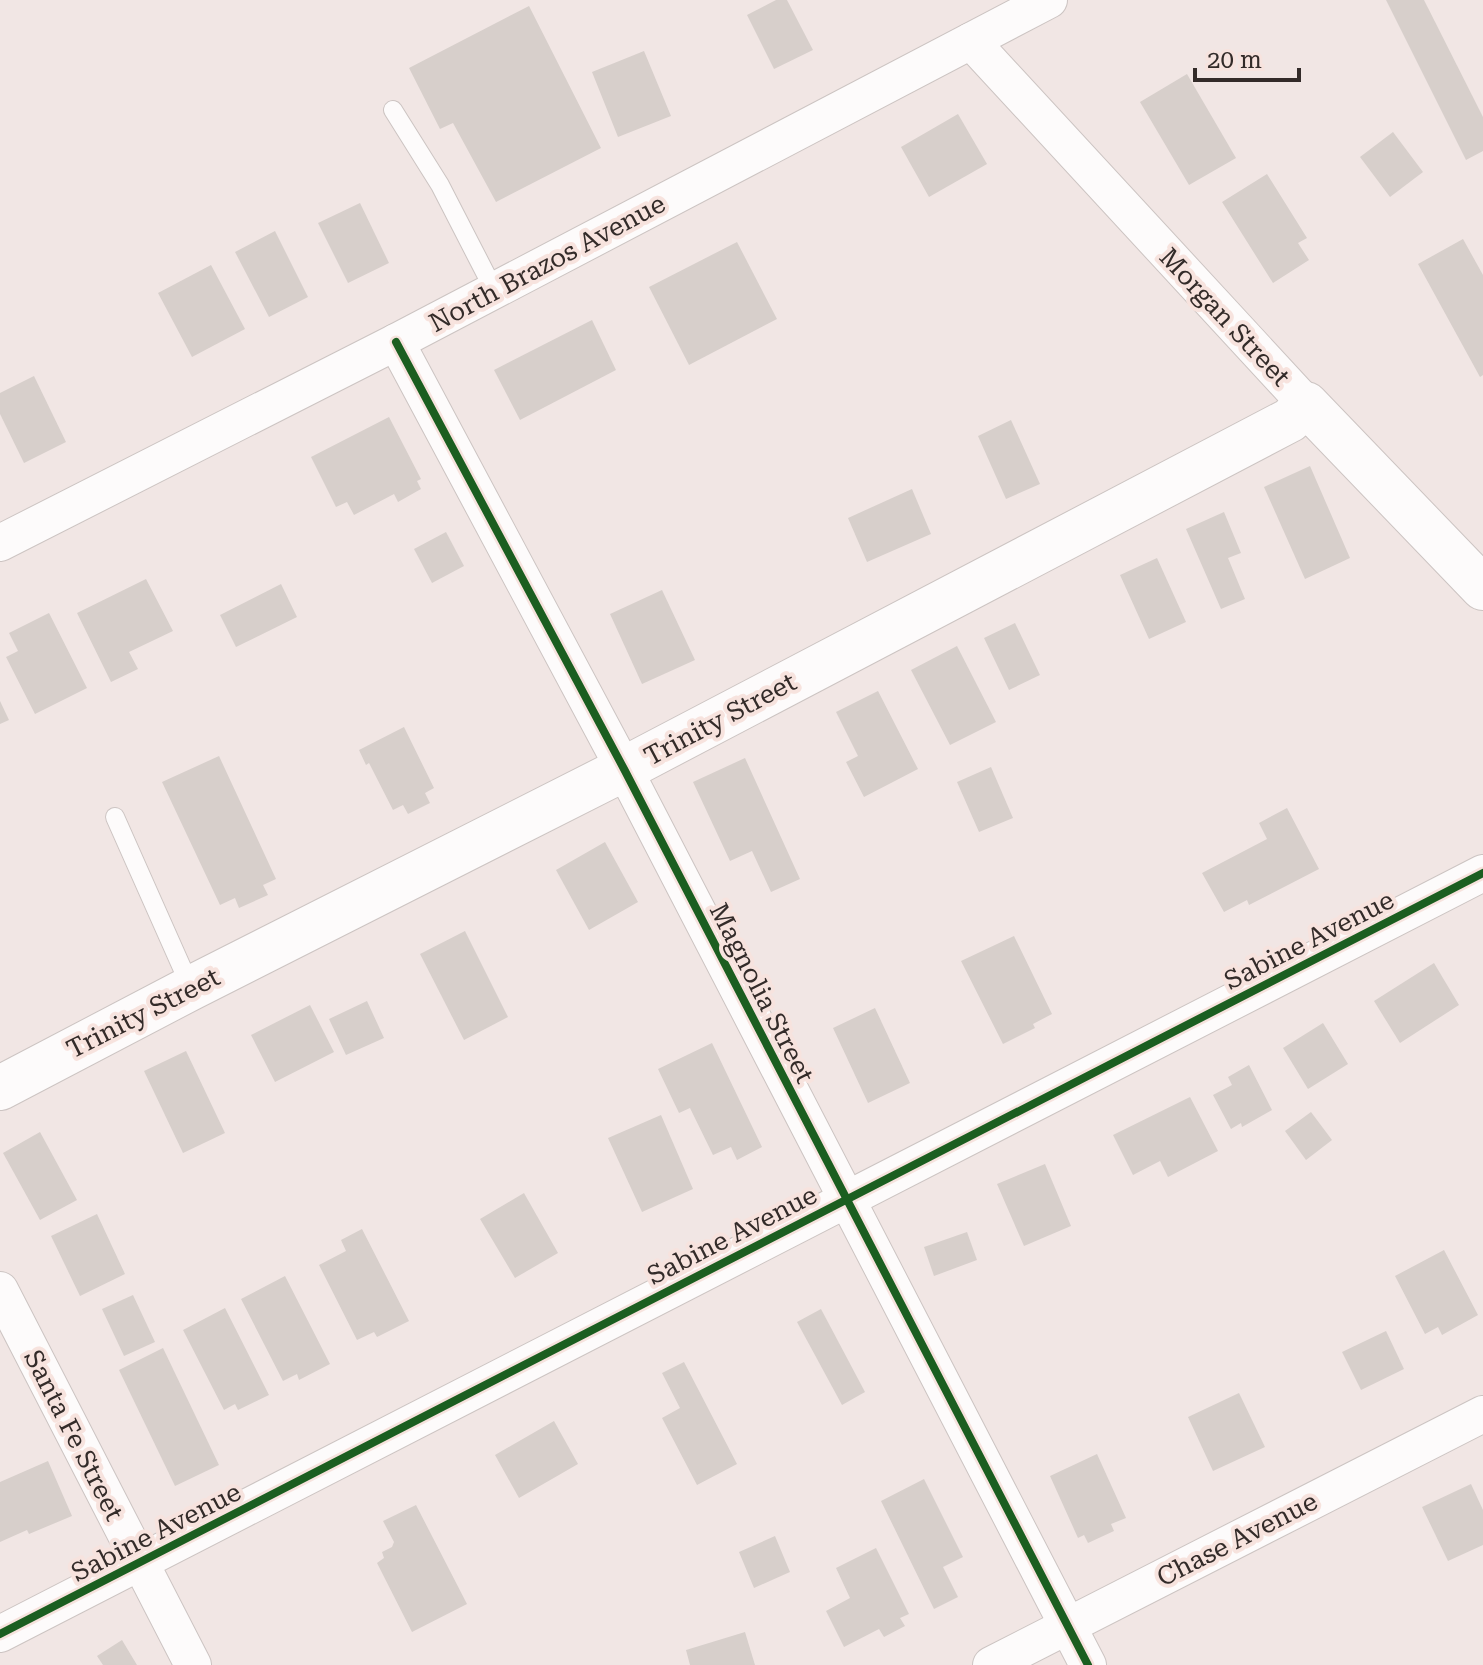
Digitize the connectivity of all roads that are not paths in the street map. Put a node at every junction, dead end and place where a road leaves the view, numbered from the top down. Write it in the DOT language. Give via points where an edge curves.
graph roads {
  1 [pos="1049,0"];
  2 [pos="971,41"];
  3 [pos="393,110"];
  4 [pos="494,290"];
  5 [pos="396,342"];
  6 [pos="1306,404"];
  7 [pos="0,543"];
  8 [pos="1483,588"];
  9 [pos="624,769"];
  10 [pos="115,817"];
  11 [pos="1483,873"];
  12 [pos="191,988"];
  13 [pos="0,1088"];
  14 [pos="846,1200"];
  15 [pos="0,1290"];
  16 [pos="1483,1414"];
  17 [pos="139,1563"];
  18 [pos="1068,1625"];
  19 [pos="0,1634"];
  20 [pos="193,1665"];
  21 [pos="991,1665"];
  22 [pos="1088,1665"];
  1 -- 2 [label="street, North Brazos Avenue"];
  2 -- 4 [label="street, North Brazos Avenue"];
  2 -- 6 [label="street, Morgan Street"];
  3 -- 4 [label="lane" via="440,185"];
  4 -- 5 [label="street, North Brazos Avenue"];
  5 -- 7 [label="street, North Brazos Avenue"];
  5 -- 9 [label="street, Magnolia Street"];
  6 -- 8 [label="street, Morgan Street"];
  6 -- 9 [label="street, Trinity Street" via="1290,420"];
  9 -- 12 [label="street, Trinity Street"];
  9 -- 14 [label="street, Magnolia Street"];
  10 -- 12 [label="lane"];
  11 -- 14 [label="street, Sabine Avenue"];
  12 -- 13 [label="street, Trinity Street"];
  14 -- 17 [label="street, Sabine Avenue"];
  14 -- 18 [label="street, Magnolia Street"];
  15 -- 17 [label="street, Santa Fe Street"];
  16 -- 18 [label="street, Chase Avenue"];
  17 -- 19 [label="street, Sabine Avenue"];
  17 -- 20 [label="street, Santa Fe Street"];
  18 -- 21 [label="street, Chase Avenue"];
  18 -- 22 [label="street, Magnolia Street"];
}
